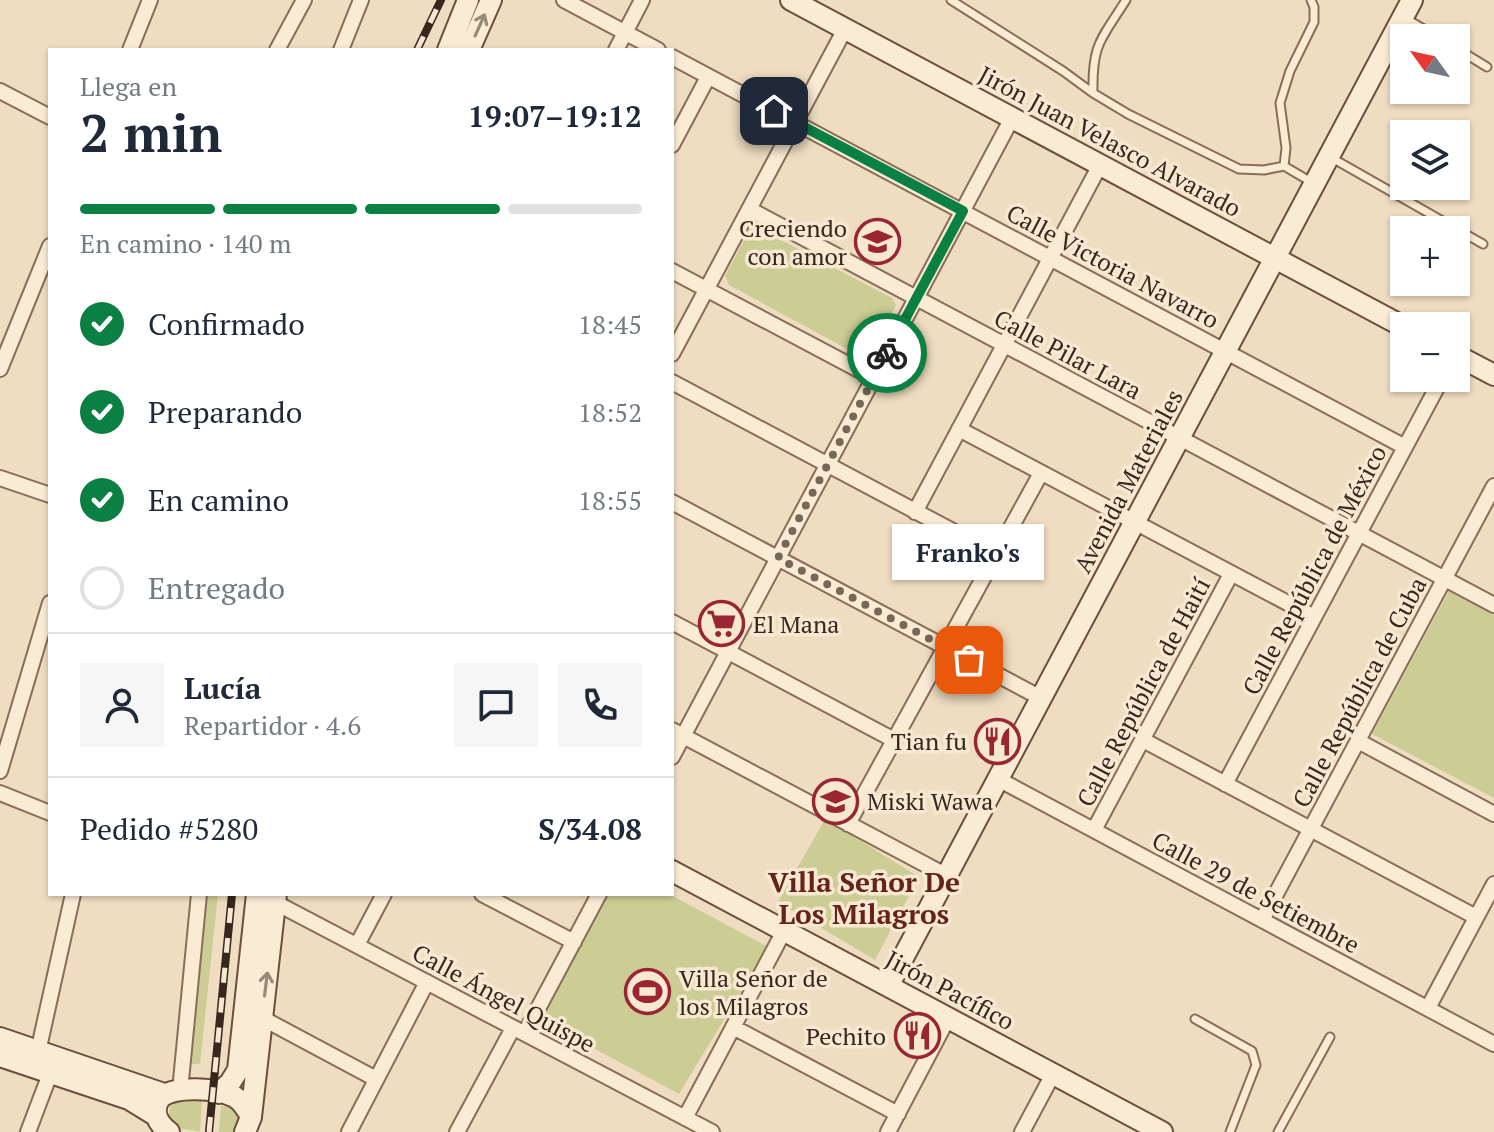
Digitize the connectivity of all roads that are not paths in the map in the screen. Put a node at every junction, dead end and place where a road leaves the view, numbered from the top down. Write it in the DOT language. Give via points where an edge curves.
graph roads {
  1 [pos="150,0"];
  2 [pos="304,0"];
  3 [pos="361,0"];
  4 [pos="468,0"];
  5 [pos="491,0"];
  6 [pos="564,0"];
  7 [pos="642,0"];
  8 [pos="791,0"];
  9 [pos="951,0"];
  10 [pos="1126,0"];
  11 [pos="1311,0"];
  12 [pos="1408,8"];
  13 [pos="1425,24"];
  14 [pos="845,29"];
  15 [pos="625,32"];
  16 [pos="131,48"];
  17 [pos="278,48"];
  18 [pos="342,48"];
  19 [pos="449,48"];
  20 [pos="470,48"];
  21 [pos="617,48"];
  22 [pos="654,48"];
  23 [pos="1470,57"];
  24 [pos="674,58"];
  25 [pos="1487,67"];
  26 [pos="708,77"];
  27 [pos="0,91"];
  28 [pos="1093,93"];
  29 [pos="48,116"];
  30 [pos="1012,118"];
  31 [pos="795,123"];
  32 [pos="674,141"];
  33 [pos="1330,157"];
  34 [pos="1100,165"];
  35 [pos="1284,166"];
  36 [pos="1315,184"];
  37 [pos="749,209"];
  38 [pos="963,211"];
  39 [pos="1483,244"];
  40 [pos="48,251"];
  41 [pos="1050,258"];
  42 [pos="1276,259"];
  43 [pos="674,272"];
  44 [pos="707,289"];
  45 [pos="916,298"];
  46 [pos="1390,320"];
  47 [pos="1004,345"];
  48 [pos="674,350"];
  49 [pos="1226,351"];
  50 [pos="1470,362"];
  51 [pos="0,369"];
  52 [pos="1494,375"];
  53 [pos="874,378"];
  54 [pos="674,383"];
  55 [pos="1434,392"];
  56 [pos="959,429"];
  57 [pos="1180,438"];
  58 [pos="1405,447"];
  59 [pos="828,465"];
  60 [pos="1041,473"];
  61 [pos="0,478"];
  62 [pos="1493,489"];
  63 [pos="48,494"];
  64 [pos="674,503"];
  65 [pos="915,512"];
  66 [pos="1135,522"];
  67 [pos="1359,533"];
  68 [pos="996,554"];
  69 [pos="778,558"];
  70 [pos="1231,574"];
  71 [pos="1445,578"];
  72 [pos="1494,605"];
  73 [pos="48,610"];
  74 [pos="1314,617"];
  75 [pos="674,623"];
  76 [pos="945,647"];
  77 [pos="728,651"];
  78 [pos="1041,698"];
  79 [pos="678,733"];
  80 [pos="894,740"];
  81 [pos="1143,740"];
  82 [pos="1358,741"];
  83 [pos="0,771"];
  84 [pos="998,779"];
  85 [pos="1225,784"];
  86 [pos="0,793"];
  87 [pos="48,812"];
  88 [pos="1494,814"];
  89 [pos="848,824"];
  90 [pos="1310,829"];
  91 [pos="1094,830"];
  92 [pos="674,872"];
  93 [pos="947,876"];
  94 [pos="1494,884"];
  95 [pos="73,896"];
  96 [pos="199,896"];
  97 [pos="383,896"];
  98 [pos="486,896"];
  99 [pos="598,896"];
  100 [pos="270,897"];
  101 [pos="1476,917"];
  102 [pos="1262,920"];
  103 [pos="784,931"];
  104 [pos="574,942"];
  105 [pos="357,945"];
  106 [pos="427,982"];
  107 [pos="888,986"];
  108 [pos="1428,1008"];
  109 [pos="262,1018"];
  110 [pos="948,1018"];
  111 [pos="1195,1019"];
  112 [pos="733,1027"];
  113 [pos="519,1030"];
  114 [pos="1330,1037"];
  115 [pos="0,1038"];
  116 [pos="1494,1044"];
  117 [pos="0,1056"];
  118 [pos="48,1061"];
  119 [pos="247,1071"];
  120 [pos="1053,1074"];
  121 [pos="376,1079"];
  122 [pos="172,1092"];
  123 [pos="219,1093"];
  124 [pos="898,1114"];
  125 [pos="685,1118"];
  126 [pos="248,1124"];
  127 [pos="157,1125"];
  128 [pos="28,1132"];
  129 [pos="349,1132"];
  130 [pos="457,1132"];
  131 [pos="712,1132"];
  132 [pos="888,1132"];
  133 [pos="1022,1132"];
  134 [pos="1162,1132"];
  135 [pos="1230,1132"];
  136 [pos="1278,1132"];
  1 -- 16 [label="street"];
  2 -- 17 [label="street"];
  3 -- 18 [label="street"];
  4 -- 19 [label="street"];
  20 -- 5 [label="street, one-way"];
  6 -- 15 [label="street"];
  7 -- 15 [label="street"];
  8 -- 14 [label="street, Jirón Juan Velasco Alvarado"];
  9 -- 28 [label="lane"];
  10 -- 28 [label="lane" via="1099,40"];
  11 -- 35 [label="lane" via="1314,22 1280,103"];
  12 -- 13 [label="lane"];
  12 -- 33 [label="street, Avenida Materiales"];
  14 -- 30 [label="street, Jirón Juan Velasco Alvarado"];
  14 -- 31 [label="street"];
  15 -- 21 [label="street"];
  15 -- 22 [label="street"];
  23 -- 25 [label="lane"];
  24 -- 26 [label="street, Calle Victoria Navarro"];
  26 -- 31 [label="street, Calle Victoria Navarro"];
  26 -- 32 [label="street"];
  27 -- 29 [label="street"];
  28 -- 35 [label="lane" via="1239,169"];
  30 -- 34 [label="street, Jirón Juan Velasco Alvarado"];
  30 -- 38 [label="street"];
  31 -- 37 [label="street"];
  31 -- 38 [label="street, Calle Victoria Navarro"];
  33 -- 36 [label="street, Avenida Materiales"];
  33 -- 39 [label="lane"];
  34 -- 41 [label="street"];
  34 -- 42 [label="street, Jirón Juan Velasco Alvarado"];
  35 -- 36 [label="lane"];
  36 -- 42 [label="street, Avenida Materiales"];
  37 -- 44 [label="street"];
  37 -- 45 [label="street, Calle Pilar Lara"];
  38 -- 41 [label="street, Calle Victoria Navarro"];
  38 -- 45 [label="street"];
  40 -- 51 [label="street"];
  41 -- 47 [label="street"];
  41 -- 49 [label="street, Calle Victoria Navarro"];
  42 -- 46 [label="street, Jirón Juan Velasco Alvarado"];
  42 -- 49 [label="street, Avenida Materiales"];
  43 -- 44 [label="street"];
  44 -- 48 [label="street"];
  44 -- 53 [label="street"];
  45 -- 47 [label="street, Calle Pilar Lara"];
  45 -- 53 [label="street"];
  47 -- 56 [label="street"];
  47 -- 57 [label="street, Calle Pilar Lara"];
  49 -- 57 [label="street, Avenida Materiales"];
  49 -- 58 [label="street, Calle Victoria Navarro"];
  50 -- 52 [label="street"];
  53 -- 59 [label="street"];
  54 -- 59 [label="street"];
  55 -- 58 [label="street, Calle República de México"];
  56 -- 60 [label="street"];
  56 -- 65 [label="street"];
  57 -- 66 [label="street, Avenida Materiales"];
  57 -- 67 [label="street, Calle Pilar Lara"];
  58 -- 67 [label="street, Calle República de México"];
  59 -- 65 [label="street"];
  59 -- 69 [label="street"];
  60 -- 66 [label="street"];
  60 -- 68 [label="street"];
  61 -- 63 [label="street"];
  62 -- 71 [label="street, Calle República de Cuba"];
  64 -- 69 [label="street"];
  65 -- 68 [label="street"];
  66 -- 70 [label="street"];
  66 -- 78 [label="street, Avenida Materiales"];
  67 -- 71 [label="street, Calle Pilar Lara"];
  67 -- 74 [label="street, Calle República de México"];
  68 -- 76 [label="street"];
  69 -- 76 [label="street"];
  69 -- 77 [label="street"];
  70 -- 74 [label="street"];
  70 -- 81 [label="street, Calle República de Haití"];
  71 -- 72 [label="street, Calle Pilar Lara"];
  71 -- 82 [label="street, Calle República de Cuba"];
  73 -- 83 [label="street"];
  74 -- 85 [label="street, Calle República de México"];
  75 -- 77 [label="street"];
  76 -- 78 [label="street"];
  76 -- 80 [label="street"];
  77 -- 79 [label="street"];
  77 -- 80 [label="street"];
  78 -- 84 [label="street, Avenida Materiales"];
  79 -- 89 [label="street"];
  80 -- 89 [label="street"];
  81 -- 85 [label="street"];
  81 -- 91 [label="street, Calle República de Haití"];
  82 -- 88 [label="street"];
  82 -- 90 [label="street, Calle República de Cuba"];
  84 -- 91 [label="street, Calle 29 de Setiembre"];
  84 -- 93 [label="street, Avenida Materiales"];
  85 -- 90 [label="street"];
  86 -- 87 [label="street"];
  89 -- 93 [label="street"];
  90 -- 101 [label="street"];
  90 -- 102 [label="street, Calle República de Cuba"];
  91 -- 102 [label="street, Calle 29 de Setiembre"];
  92 -- 103 [label="street, Jirón Pacífico"];
  93 -- 107 [label="street, Avenida Materiales"];
  94 -- 101 [label="street"];
  95 -- 118 [label="street"];
  96 -- 122 [label="street"];
  97 -- 105 [label="street"];
  98 -- 104 [label="street"];
  99 -- 104 [label="street"];
  100 -- 105 [label="street, Calle Ángel Quispe"];
  109 -- 100 [label="street, one-way"];
  100 -- 119 [label="street"];
  101 -- 108 [label="street"];
  102 -- 108 [label="street, Calle 29 de Setiembre"];
  103 -- 107 [label="street, Jirón Pacífico"];
  103 -- 112 [label="street"];
  104 -- 113 [label="street"];
  105 -- 106 [label="street, Calle Ángel Quispe"];
  106 -- 113 [label="street, Calle Ángel Quispe"];
  106 -- 121 [label="street"];
  107 -- 110 [label="street, Jirón Pacífico"];
  108 -- 116 [label="street, Calle 29 de Setiembre"];
  109 -- 119 [label="street"];
  109 -- 121 [label="street"];
  110 -- 120 [label="street, Jirón Pacífico"];
  110 -- 124 [label="street"];
  111 -- 135 [label="lane" via="1254,1057 1256,1065"];
  112 -- 124 [label="street"];
  112 -- 125 [label="street"];
  113 -- 125 [label="street, Calle Ángel Quispe"];
  113 -- 130 [label="street"];
  114 -- 136 [label="lane"];
  115 -- 118 [label="street"];
  117 -- 118 [label="street"];
  118 -- 122 [label="street"];
  118 -- 127 [label="street" via="129,1099"];
  118 -- 128 [label="street"];
  119 -- 123 [label="street"];
  119 -- 126 [label="street"];
  120 -- 133 [label="street"];
  120 -- 134 [label="street, Jirón Pacífico"];
  121 -- 129 [label="street"];
  122 -- 123 [label="street"];
  122 -- 127 [label="street" via="156,1103"];
  123 -- 126 [label="street" via="242,1102"];
  124 -- 132 [label="street"];
  125 -- 131 [label="street, Calle Ángel Quispe"];
}
